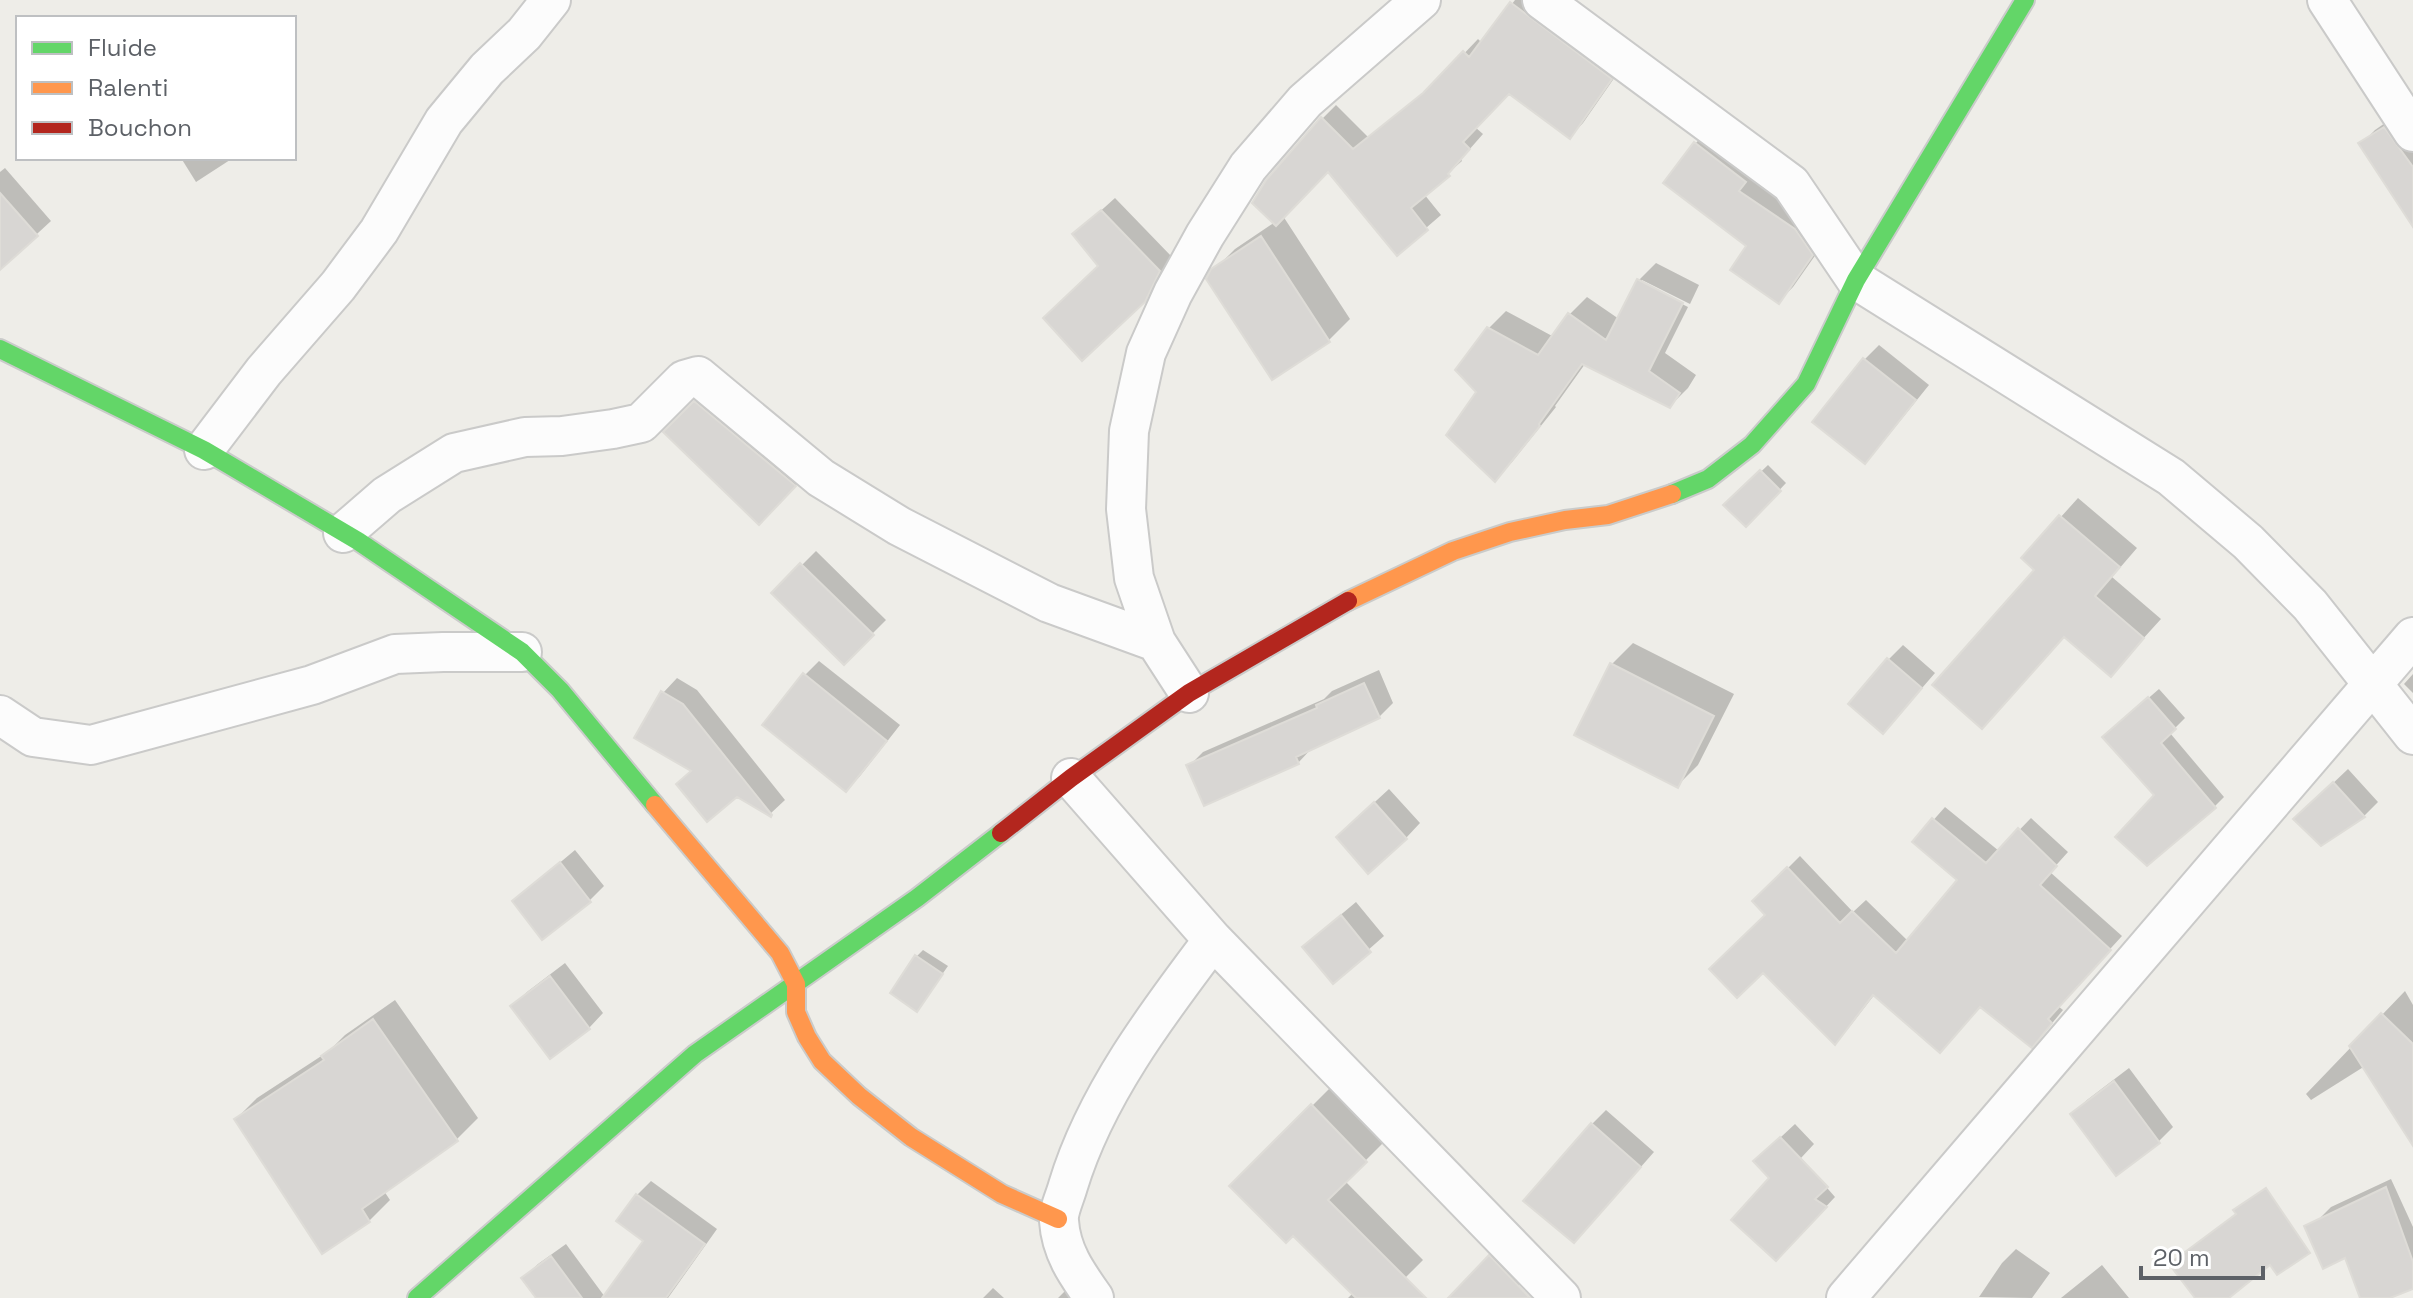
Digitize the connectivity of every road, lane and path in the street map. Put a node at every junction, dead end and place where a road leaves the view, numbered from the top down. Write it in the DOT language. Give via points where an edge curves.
graph roads {
  1 [pos="551,0"];
  2 [pos="1421,0"];
  3 [pos="1542,0"];
  4 [pos="2025,0"];
  5 [pos="2327,0"];
  6 [pos="2413,132"];
  7 [pos="1856,280"];
  8 [pos="0,349"];
  9 [pos="204,450"];
  10 [pos="343,533"];
  11 [pos="2413,637"];
  12 [pos="1156,642"];
  13 [pos="522,652"];
  14 [pos="2373,685"];
  15 [pos="1189,693"];
  16 [pos="0,715"];
  17 [pos="2413,735"];
  18 [pos="1071,778"];
  19 [pos="1213,940"];
  20 [pos="796,984"];
  21 [pos="1058,1219"];
  22 [pos="417,1298"];
  23 [pos="1094,1298"];
  24 [pos="1561,1298"];
  25 [pos="1846,1298"];
  1 -- 9 [label="street" via="444,121 379,231"];
  2 -- 12 [label="street" via="1305,101 1248,167 1173,293 1146,353 1129,431 1126,509 1134,578"];
  3 -- 7 [label="street" via="1791,184"];
  4 -- 7 [label="street"];
  5 -- 6 [label="street"];
  7 -- 14 [label="street" via="2171,477 2248,542 2310,605"];
  7 -- 15 [label="street" via="1806,384 1752,445 1708,479 1608,515 1510,532 1453,551 1366,591"];
  8 -- 9 [label="street"];
  9 -- 10 [label="street"];
  10 -- 12 [label="street" via="387,495 454,453 525,437 641,423 684,380 698,376 821,478 899,526 1049,603"];
  10 -- 13 [label="street"];
  11 -- 14 [label="street"];
  12 -- 15 [label="street"];
  13 -- 16 [label="street" via="395,654 312,685 91,745 33,737"];
  13 -- 20 [label="street" via="760,927"];
  14 -- 17 [label="street"];
  14 -- 25 [label="street"];
  15 -- 18 [label="street"];
  18 -- 19 [label="street"];
  18 -- 20 [label="street"];
  19 -- 21 [label="street" via="1126,1063 1078,1153"];
  19 -- 24 [label="street"];
  20 -- 21 [label="street" via="796,1012 807,1037 822,1061 859,1096 952,1164"];
  20 -- 22 [label="street" via="695,1054"];
  21 -- 23 [label="street" via="1069,1263"];
}
